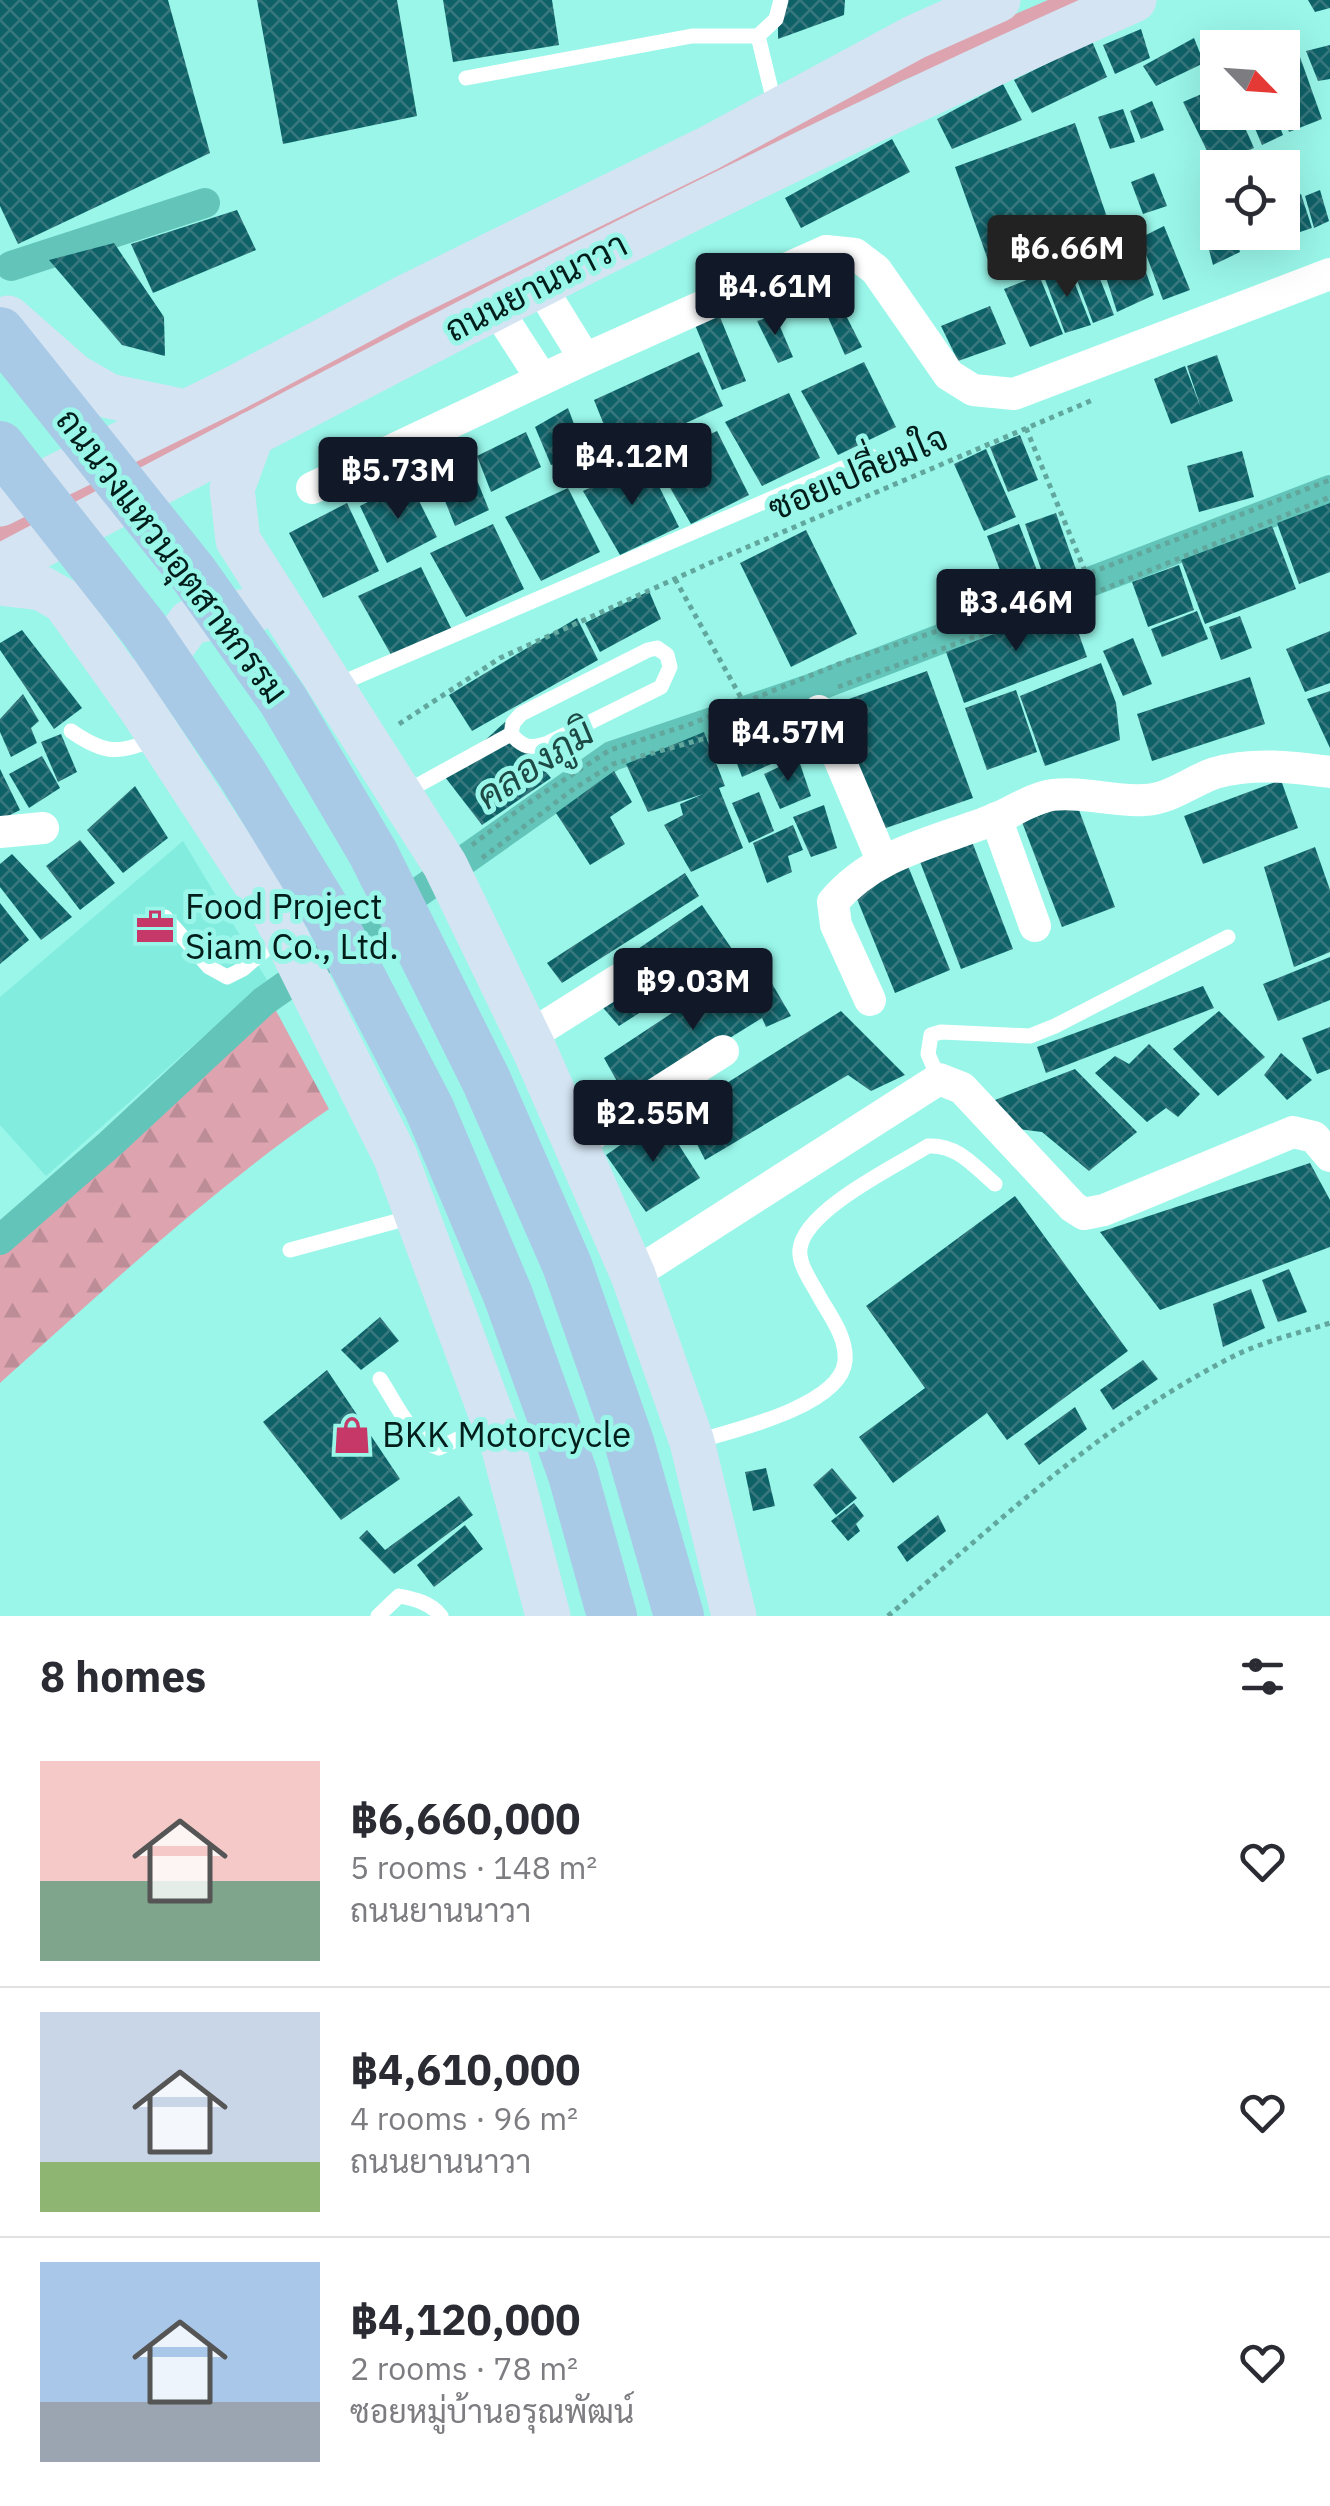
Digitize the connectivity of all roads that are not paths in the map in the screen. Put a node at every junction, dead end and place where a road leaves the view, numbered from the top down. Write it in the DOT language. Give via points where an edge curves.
graph roads {
  1 [pos="781,0"];
  2 [pos="998,0"];
  3 [pos="1134,0"];
  4 [pos="758,36"];
  5 [pos="466,78"];
  6 [pos="777,111"];
  7 [pos="1330,274"];
  8 [pos="540,286"];
  9 [pos="496,308"];
  10 [pos="0,309"];
  11 [pos="0,332"];
  12 [pos="586,359"];
  13 [pos="542,379"];
  14 [pos="186,412"];
  15 [pos="252,434"];
  16 [pos="0,446"];
  17 [pos="871,456"];
  18 [pos="312,488"];
  19 [pos="0,504"];
  20 [pos="0,567"];
  21 [pos="0,583"];
  22 [pos="303,640"];
  23 [pos="334,686"];
  24 [pos="814,702"];
  25 [pos="150,722"];
  26 [pos="71,731"];
  27 [pos="510,734"];
  28 [pos="1330,772"];
  29 [pos="400,796"];
  30 [pos="996,818"];
  31 [pos="43,828"];
  32 [pos="0,832"];
  33 [pos="882,860"];
  34 [pos="165,916"];
  35 [pos="1036,926"];
  36 [pos="1228,937"];
  37 [pos="300,961"];
  38 [pos="620,978"];
  39 [pos="870,1000"];
  40 [pos="528,1037"];
  41 [pos="723,1051"];
  42 [pos="938,1079"];
  43 [pos="577,1144"];
  44 [pos="1330,1156"];
  45 [pos="995,1184"];
  46 [pos="418,1215"];
  47 [pos="290,1250"];
  48 [pos="632,1275"];
  49 [pos="380,1380"];
  50 [pos="494,1422"];
  51 [pos="692,1442"];
  52 [pos="378,1616"];
  53 [pos="442,1616"];
  54 [pos="548,1616"];
  55 [pos="612,1616"];
  56 [pos="679,1616"];
  57 [pos="734,1616"];
  1 -- 4 [label="lane" via="776,19"];
  2 -- 6 [label="main road, ถนนยานนาวา"];
  3 -- 8 [label="main road, ถนนยานนาวา" via="936,88"];
  4 -- 5 [label="lane" via="692,36"];
  4 -- 6 [label="lane"];
  6 -- 14 [label="main road, ถนนยานนาวา"];
  7 -- 12 [label="street" via="1014,394 973,390 949,374 876,270 855,254 826,251"];
  8 -- 9 [label="main road, ถนนยานนาวา"];
  8 -- 12 [label="street"];
  9 -- 13 [label="street"];
  9 -- 15 [label="main road, ถนนยานนาวา"];
  10 -- 14 [label="main road, ถนนวงแหวนอุตสาหกรรม" via="74,376 108,396"];
  11 -- 56 [label="main road, ถนนวงแหวนอุตสาหกรรม" via="193,573 283,700 373,853 486,1080 567,1265 629,1442"];
  12 -- 13 [label="street"];
  13 -- 18 [label="street"];
  14 -- 19 [label="main road, ถนนยานนาวา"];
  15 -- 20 [label="main road, ถนนยานนาวา"];
  15 -- 22 [label="main road, ถนนวงแหวนอุตสาหกรรม" via="232,489 238,540"];
  16 -- 55 [label="main road, ถนนวงแหวนอุตสาหกรรม" via="144,629 329,916 429,1108 521,1332 573,1475"];
  17 -- 23 [label="lane"];
  21 -- 25 [label="main road" via="40,588 64,601"];
  22 -- 23 [label="main road, ถนนวงแหวนอุตสาหกรรม"];
  22 -- 25 [label="main road" via="256,609 190,622 151,674"];
  23 -- 29 [label="main road, ถนนวงแหวนอุตสาหกรรม"];
  24 -- 33 [label="street"];
  25 -- 26 [label="lane" via="138,747 104,750"];
  25 -- 37 [label="main road"];
  27 -- 27 [label="lane" via="521,714 648,650 667,656 670,667 661,687 564,736 532,748"];
  27 -- 29 [label="lane"];
  28 -- 30 [label="street" via="1258,766 1144,800 1047,796"];
  29 -- 40 [label="main road, ถนนวงแหวนอุตสาหกรรม" via="448,872"];
  30 -- 33 [label="street"];
  30 -- 35 [label="street"];
  31 -- 32 [label="street"];
  33 -- 39 [label="street" via="834,902 836,925"];
  34 -- 37 [label="lane" via="209,967 227,977"];
  36 -- 42 [label="lane" via="1030,1036 931,1035 928,1054"];
  37 -- 46 [label="main road"];
  38 -- 40 [label="street"];
  40 -- 43 [label="main road, ถนนวงแหวนอุตสาหกรรม"];
  41 -- 43 [label="street"];
  42 -- 44 [label="street" via="962,1088 1084,1214 1293,1132 1314,1137"];
  42 -- 48 [label="street"];
  43 -- 48 [label="main road, ถนนวงแหวนอุตสาหกรรม"];
  45 -- 51 [label="lane" via="959,1153 928,1146 832,1205 799,1248 842,1339 845,1363 835,1381 780,1416"];
  46 -- 47 [label="lane"];
  46 -- 50 [label="main road"];
  48 -- 51 [label="main road, ถนนวงแหวนอุตสาหกรรม"];
  49 -- 50 [label="lane" via="427,1445 439,1448"];
  50 -- 54 [label="main road"];
  51 -- 57 [label="main road, ถนนวงแหวนอุตสาหกรรม"];
  52 -- 53 [label="lane" via="399,1596"];
}
